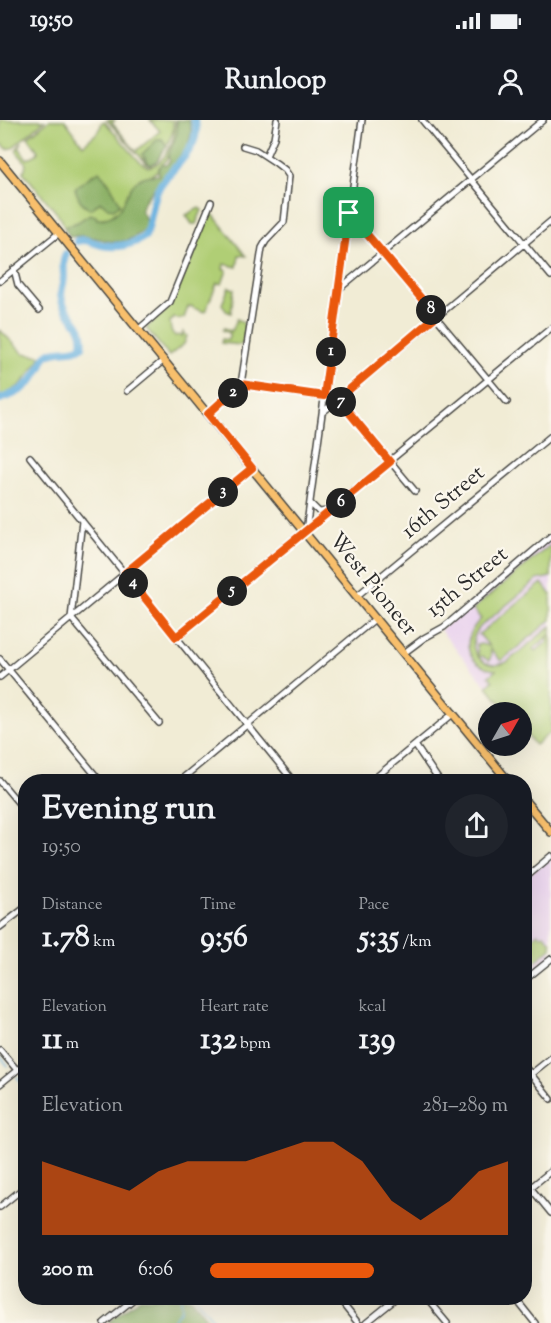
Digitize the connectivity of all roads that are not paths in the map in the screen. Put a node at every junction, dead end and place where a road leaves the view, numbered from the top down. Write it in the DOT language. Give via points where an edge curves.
graph roads {
  1 [pos="277,120"];
  2 [pos="362,120"];
  3 [pos="422,120"];
  4 [pos="543,120"];
  5 [pos="243,146"];
  6 [pos="266,156"];
  7 [pos="0,161"];
  8 [pos="472,180"];
  9 [pos="212,202"];
  10 [pos="349,213"];
  11 [pos="551,221"];
  12 [pos="59,233"];
  13 [pos="524,244"];
  14 [pos="383,252"];
  15 [pos="14,268"];
  16 [pos="551,276"];
  17 [pos="0,282"];
  18 [pos="339,289"];
  19 [pos="39,310"];
  20 [pos="436,316"];
  21 [pos="551,328"];
  22 [pos="139,329"];
  23 [pos="164,360"];
  24 [pos="488,379"];
  25 [pos="241,384"];
  26 [pos="127,391"];
  27 [pos="324,396"];
  28 [pos="338,399"];
  29 [pos="507,402"];
  30 [pos="323,412"];
  31 [pos="208,414"];
  32 [pos="551,436"];
  33 [pos="30,457"];
  34 [pos="390,462"];
  35 [pos="252,468"];
  36 [pos="415,491"];
  37 [pos="310,503"];
  38 [pos="331,511"];
  39 [pos="82,521"];
  40 [pos="306,531"];
  41 [pos="551,536"];
  42 [pos="125,573"];
  43 [pos="358,595"];
  44 [pos="71,618"];
  45 [pos="376,618"];
  46 [pos="176,637"];
  47 [pos="404,653"];
  48 [pos="0,659"];
  49 [pos="9,669"];
  50 [pos="0,677"];
  51 [pos="454,713"];
  52 [pos="159,723"];
  53 [pos="247,724"];
  54 [pos="415,745"];
  55 [pos="94,774"];
  56 [pos="188,774"];
  57 [pos="288,774"];
  58 [pos="380,774"];
  59 [pos="435,774"];
  60 [pos="503,774"];
  61 [pos="0,781"];
  62 [pos="18,802"];
  63 [pos="532,809"];
  64 [pos="551,832"];
  65 [pos="551,856"];
  66 [pos="532,872"];
  67 [pos="18,913"];
  68 [pos="0,927"];
  69 [pos="551,959"];
  70 [pos="532,974"];
  71 [pos="0,1050"];
  72 [pos="551,1058"];
  73 [pos="17,1070"];
  74 [pos="532,1073"];
  75 [pos="532,1075"];
  76 [pos="0,1084"];
  77 [pos="551,1099"];
  78 [pos="551,1171"];
  79 [pos="532,1187"];
  80 [pos="18,1192"];
  81 [pos="532,1194"];
  82 [pos="0,1207"];
  83 [pos="551,1213"];
  84 [pos="126,1305"];
  85 [pos="344,1305"];
  86 [pos="388,1305"];
  87 [pos="432,1305"];
  88 [pos="521,1305"];
  89 [pos="104,1323"];
  90 [pos="358,1323"];
  91 [pos="366,1323"];
  92 [pos="447,1323"];
  93 [pos="535,1323"];
  1 -- 6 [label="street"];
  2 -- 10 [label="street"];
  3 -- 8 [label="street"];
  4 -- 8 [label="street"];
  5 -- 6 [label="street"];
  6 -- 25 [label="street" via="285,170 289,181 284,222 262,248"];
  7 -- 12 [label="main road, West Pioneer"];
  8 -- 13 [label="street"];
  8 -- 14 [label="street"];
  9 -- 22 [label="street" via="170,302"];
  10 -- 14 [label="street"];
  10 -- 18 [label="street"];
  11 -- 13 [label="street"];
  12 -- 15 [label="street"];
  12 -- 22 [label="main road, West Pioneer"];
  13 -- 16 [label="street"];
  13 -- 20 [label="street"];
  14 -- 18 [label="street"];
  14 -- 20 [label="street"];
  15 -- 17 [label="street"];
  15 -- 19 [label="street" via="15,281"];
  18 -- 27 [label="street"];
  20 -- 24 [label="street"];
  20 -- 28 [label="street"];
  21 -- 24 [label="street"];
  22 -- 23 [label="main road, West Pioneer"];
  23 -- 26 [label="street"];
  23 -- 31 [label="main road, West Pioneer"];
  24 -- 29 [label="street"];
  24 -- 34 [label="street"];
  25 -- 27 [label="street"];
  25 -- 31 [label="street"];
  27 -- 28 [label="street"];
  27 -- 30 [label="street"];
  28 -- 30 [label="street"];
  28 -- 34 [label="street"];
  30 -- 37 [label="street"];
  31 -- 35 [label="main road, West Pioneer"];
  32 -- 43 [label="street, 16th Street"];
  33 -- 39 [label="street"];
  34 -- 36 [label="street"];
  34 -- 38 [label="street"];
  35 -- 40 [label="main road, West Pioneer"];
  35 -- 42 [label="street"];
  37 -- 38 [label="street" via="319,512"];
  37 -- 40 [label="street"];
  38 -- 40 [label="street"];
  39 -- 42 [label="street"];
  39 -- 44 [label="street"];
  40 -- 43 [label="main road, West Pioneer"];
  40 -- 46 [label="street"];
  41 -- 47 [label="street, 15th Street" via="444,627"];
  42 -- 44 [label="street"];
  42 -- 46 [label="street"];
  43 -- 45 [label="main road, West Pioneer"];
  44 -- 49 [label="street"];
  44 -- 52 [label="street"];
  45 -- 47 [label="main road, West Pioneer"];
  45 -- 53 [label="street"];
  46 -- 53 [label="street"];
  47 -- 51 [label="main road, West Pioneer"];
  48 -- 49 [label="street"];
  49 -- 50 [label="street"];
  49 -- 55 [label="street"];
  51 -- 54 [label="street"];
  51 -- 60 [label="main road, West Pioneer"];
  53 -- 56 [label="street"];
  53 -- 57 [label="street"];
  54 -- 58 [label="street"];
  54 -- 59 [label="street"];
  61 -- 62 [label="street"];
  63 -- 64 [label="main road"];
  65 -- 66 [label="street"];
  67 -- 68 [label="street"];
  69 -- 70 [label="street"];
  71 -- 73 [label="street"];
  72 -- 74 [label="street"];
  73 -- 76 [label="street"];
  75 -- 77 [label="street"];
  78 -- 79 [label="street"];
  80 -- 82 [label="street"];
  81 -- 83 [label="street"];
  84 -- 89 [label="street"];
  85 -- 90 [label="street"];
  86 -- 91 [label="street"];
  87 -- 92 [label="street"];
  88 -- 93 [label="street"];
}
